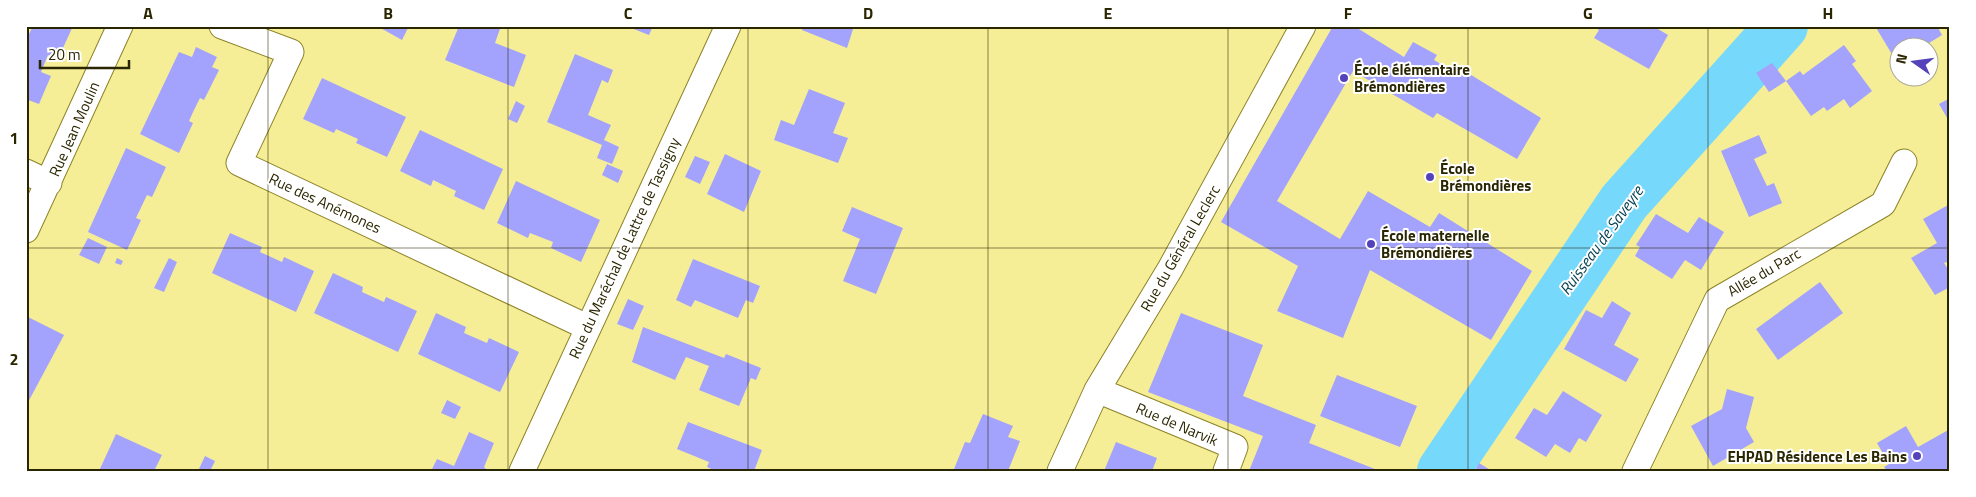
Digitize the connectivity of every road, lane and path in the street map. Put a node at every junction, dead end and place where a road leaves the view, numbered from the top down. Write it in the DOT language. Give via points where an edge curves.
graph roads {
  1 [pos="120,26"];
  2 [pos="222,26"];
  3 [pos="728,26"];
  4 [pos="1303,26"];
  5 [pos="1904,162"];
  6 [pos="26,172"];
  7 [pos="49,183"];
  8 [pos="26,230"];
  9 [pos="587,327"];
  10 [pos="1097,390"];
  11 [pos="522,471"];
  12 [pos="1060,471"];
  13 [pos="1226,471"];
  14 [pos="1634,471"];
  1 -- 7 [label="street, Rue Jean Moulin"];
  2 -- 9 [label="street, Rue des Anémones" via="291,52 239,163"];
  3 -- 9 [label="street, Rue du Maréchal de Lattre de Tassigny"];
  4 -- 10 [label="street, Rue du Général Leclerc" via="1170,269"];
  5 -- 14 [label="street, Allée du Parc" via="1883,204 1717,300"];
  6 -- 7 [label="street"];
  7 -- 8 [label="street, Rue Jean Moulin"];
  9 -- 11 [label="street, Rue du Maréchal de Lattre de Tassigny"];
  10 -- 12 [label="street, Rue du Général Leclerc"];
  10 -- 13 [label="street, Rue de Narvik" via="1235,448"];
}
